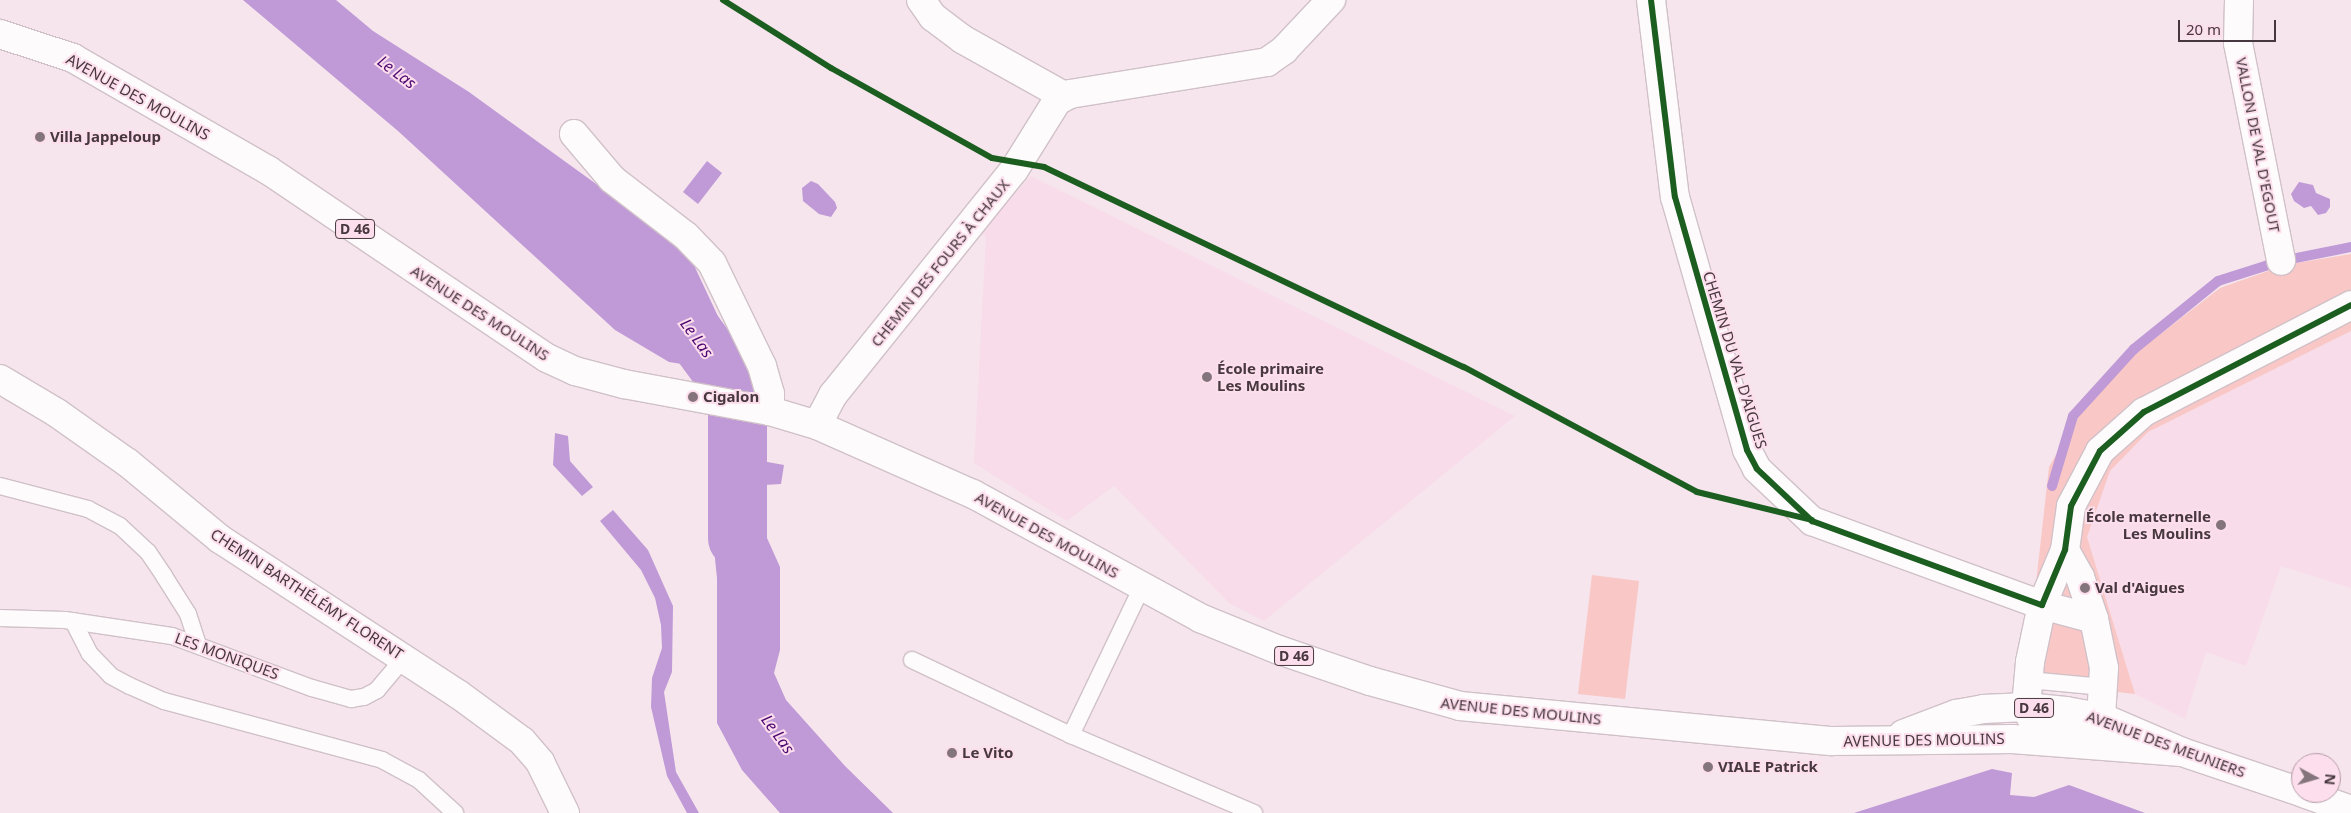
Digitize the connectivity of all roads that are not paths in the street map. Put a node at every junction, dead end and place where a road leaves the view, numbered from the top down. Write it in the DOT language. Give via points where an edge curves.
graph roads {
  1 [pos="921,0"];
  2 [pos="1331,0"];
  3 [pos="1651,0"];
  4 [pos="2238,0"];
  5 [pos="0,34"];
  6 [pos="1064,96"];
  7 [pos="574,134"];
  8 [pos="2281,261"];
  9 [pos="2351,305"];
  10 [pos="0,379"];
  11 [pos="760,409"];
  12 [pos="817,426"];
  13 [pos="0,486"];
  14 [pos="2066,550"];
  15 [pos="1142,587"];
  16 [pos="2042,604"];
  17 [pos="0,618"];
  18 [pos="2094,619"];
  19 [pos="73,621"];
  20 [pos="198,644"];
  21 [pos="404,658"];
  22 [pos="912,660"];
  23 [pos="2029,680"];
  24 [pos="2103,687"];
  25 [pos="2031,717"];
  26 [pos="2101,717"];
  27 [pos="1071,735"];
  28 [pos="1885,740"];
  29 [pos="1957,740"];
  30 [pos="2069,742"];
  31 [pos="2182,752"];
  32 [pos="2291,789"];
  33 [pos="2331,803"];
  34 [pos="2351,810"];
  35 [pos="454,813"];
  36 [pos="565,813"];
  37 [pos="1254,813"];
  1 -- 6 [label="street" via="933,17 962,39"];
  2 -- 6 [label="street" via="1284,50 1267,62"];
  3 -- 16 [label="street, CHEMIN DU VAL D'AIGUES" via="1675,197 1723,372 1747,450 1757,469 1812,520"];
  4 -- 8 [label="street, VALLON DE VAL D'EGOUT" via="2238,43"];
  5 -- 11 [label="street, AVENUE DES MOULINS / D 46" via="73,58 268,170 547,358 575,371 624,384"];
  6 -- 12 [label="street, CHEMIN DES FOURS À CHAUX" via="1046,115 1014,170 833,395"];
  7 -- 11 [label="street" via="612,179 680,232 712,263 762,366 770,394"];
  9 -- 14 [label="street" via="2144,412 2100,451 2071,506"];
  10 -- 21 [label="street, CHEMIN BARTHÉLÉMY FLORENT" via="128,463 220,540"];
  11 -- 12 [label="street, AVENUE DES MOULINS / D 46"];
  12 -- 15 [label="street, AVENUE DES MOULINS / D 46" via="973,494"];
  13 -- 20 [label="lane" via="88,509 120,526 148,552 164,576 188,614"];
  14 -- 16 [label="street"];
  14 -- 18 [label="street" via="2080,577"];
  15 -- 27 [label="lane"];
  15 -- 28 [label="street, AVENUE DES MOULINS / D 46" via="1254,641 1440,703 1832,741"];
  16 -- 18 [label="street, CHEMIN DU VAL D'AIGUES"];
  16 -- 23 [label="street"];
  17 -- 19 [label="lane, LES MONIQUES"];
  18 -- 24 [label="street" via="2104,668"];
  19 -- 20 [label="lane, LES MONIQUES" via="164,635"];
  19 -- 35 [label="lane" via="90,654 111,676 130,686 164,701 382,760 419,780"];
  20 -- 21 [label="lane, LES MONIQUES" via="312,688 351,699 377,690"];
  21 -- 36 [label="street, CHEMIN BARTHÉLÉMY FLORENT" via="522,741 540,762"];
  22 -- 27 [label="lane"];
  23 -- 24 [label="lane"];
  23 -- 25 [label="street"];
  24 -- 26 [label="street"];
  25 -- 26 [label="street, AVENUE DES MEUNIERS / D 46"];
  25 -- 28 [label="street, AVENUE DES MEUNIERS / D 46" via="1970,711"];
  25 -- 29 [label="street"];
  25 -- 30 [label="street"];
  26 -- 31 [label="street, AVENUE DES MEUNIERS / D 46"];
  27 -- 37 [label="lane"];
  28 -- 29 [label="street, AVENUE DES MOULINS / D 46"];
  29 -- 30 [label="street, AVENUE DES MOULINS / D 46"];
  30 -- 31 [label="street, AVENUE DES MOULINS / D 46"];
  31 -- 32 [label="street, AVENUE DES MEUNIERS / D 46"];
  33 -- 34 [label="street, AVENUE DES MEUNIERS / D 46"];
}
